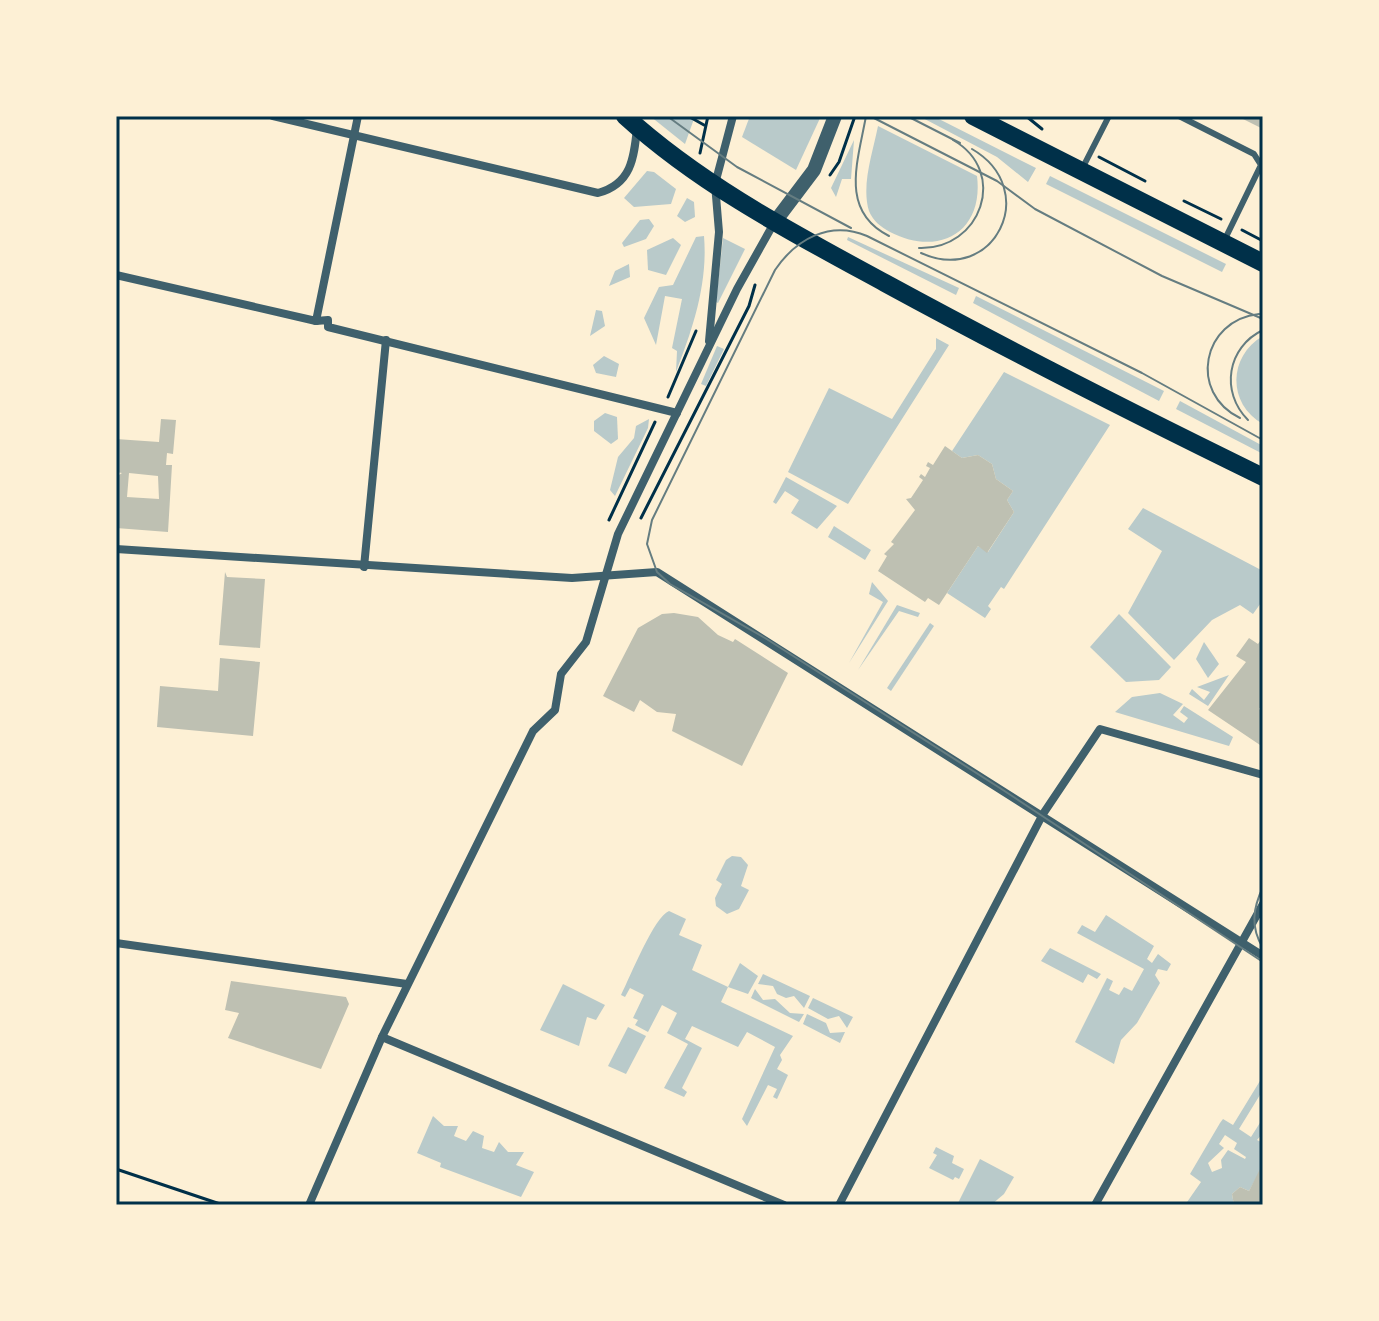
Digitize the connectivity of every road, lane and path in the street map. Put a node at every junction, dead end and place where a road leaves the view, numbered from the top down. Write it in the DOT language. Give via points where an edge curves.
graph roads {
  1 [pos="273,116"];
  2 [pos="358,116"];
  3 [pos="688,116"];
  4 [pos="708,116"];
  5 [pos="733,116"];
  6 [pos="835,116"];
  7 [pos="855,116"];
  8 [pos="973,116"];
  9 [pos="1026,116"];
  10 [pos="1109,116"];
  11 [pos="1179,116"];
  12 [pos="631,122"];
  13 [pos="354,135"];
  14 [pos="1052,135"];
  15 [pos="1082,169"];
  16 [pos="827,180"];
  17 [pos="715,184"];
  18 [pos="1182,200"];
  19 [pos="774,223"];
  20 [pos="1233,225"];
  21 [pos="1263,241"];
  22 [pos="1224,242"];
  23 [pos="1263,263"];
  24 [pos="116,275"];
  25 [pos="755,282"];
  26 [pos="316,321"];
  27 [pos="386,340"];
  28 [pos="708,350"];
  29 [pos="677,413"];
  30 [pos="1263,477"];
  31 [pos="618,534"];
  32 [pos="116,549"];
  33 [pos="364,567"];
  34 [pos="607,575"];
  35 [pos="1263,775"];
  36 [pos="1043,814"];
  37 [pos="1263,904"];
  38 [pos="116,943"];
  39 [pos="1243,944"];
  40 [pos="1263,956"];
  41 [pos="407,984"];
  42 [pos="382,1037"];
  43 [pos="116,1169"];
  44 [pos="223,1205"];
  45 [pos="309,1205"];
  46 [pos="784,1205"];
  47 [pos="839,1205"];
  48 [pos="1095,1205"];
  1 -- 13 [label="street"];
  2 -- 13 [label="street"];
  3 -- 4 [label="path" via="704,125"];
  5 -- 17 [label="street"];
  6 -- 19 [label="street" via="814,170"];
  7 -- 16 [label="path"];
  8 -- 15 [label="main road"];
  9 -- 14 [label="path"];
  10 -- 15 [label="lane"];
  11 -- 20 [label="lane" via="1254,154 1261,165"];
  12 -- 13 [label="street" via="628,173 598,193"];
  12 -- 17 [label="main road"];
  13 -- 26 [label="street"];
  15 -- 22 [label="main road"];
  17 -- 19 [label="main road"];
  17 -- 28 [label="street" via="717,261"];
  18 -- 20 [label="path"];
  19 -- 28 [label="street"];
  19 -- 30 [label="main road" via="1002,346"];
  20 -- 21 [label="path"];
  20 -- 22 [label="lane"];
  22 -- 23 [label="main road"];
  24 -- 26 [label="street"];
  25 -- 31 [label="path" via="749,306 645,515"];
  26 -- 27 [label="street" via="328,320 328,327"];
  27 -- 29 [label="street"];
  27 -- 33 [label="street"];
  28 -- 29 [label="street"];
  29 -- 31 [label="street"];
  31 -- 34 [label="street"];
  32 -- 33 [label="street"];
  33 -- 34 [label="street" via="572,578"];
  34 -- 36 [label="street" via="657,572 685,586"];
  34 -- 41 [label="street" via="586,642 561,674 555,710 533,731"];
  35 -- 36 [label="street" via="1100,729"];
  36 -- 39 [label="street"];
  36 -- 47 [label="street"];
  37 -- 39 [label="street"];
  38 -- 41 [label="street"];
  39 -- 40 [label="street"];
  39 -- 48 [label="street"];
  41 -- 42 [label="street"];
  42 -- 45 [label="street"];
  42 -- 46 [label="street"];
  43 -- 44 [label="path"];
}
